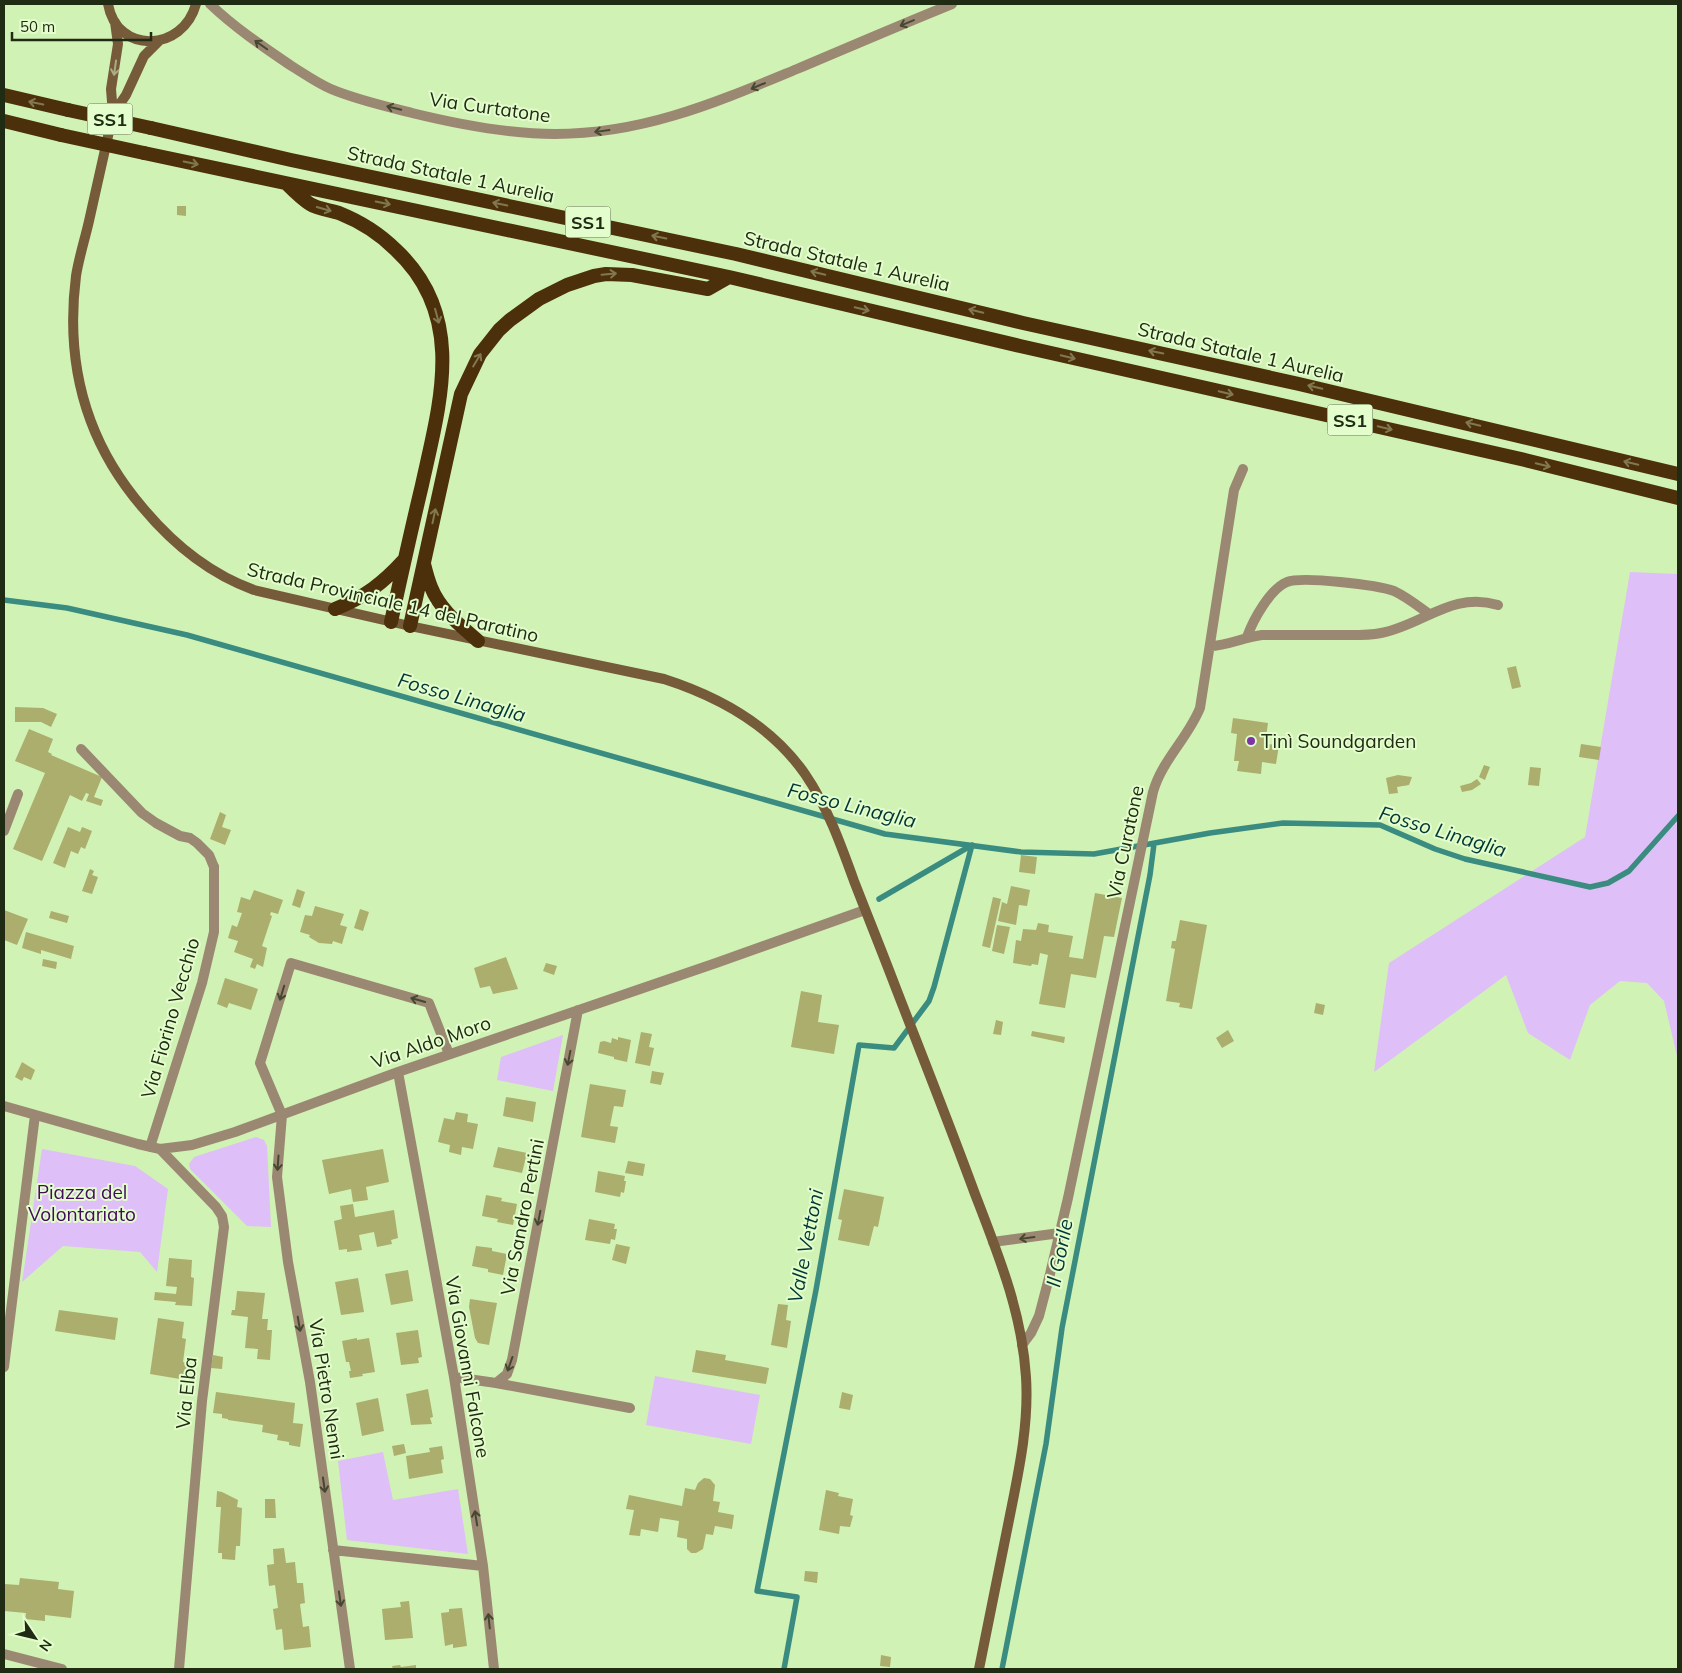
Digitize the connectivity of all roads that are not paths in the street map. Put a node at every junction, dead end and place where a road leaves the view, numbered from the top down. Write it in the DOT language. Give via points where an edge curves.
graph roads {
  1 [pos="108,4"];
  2 [pos="196,4"];
  3 [pos="210,4"];
  4 [pos="952,4"];
  5 [pos="115,22"];
  6 [pos="160,41"];
  7 [pos="4,96"];
  8 [pos="113,114"];
  9 [pos="4,121"];
  10 [pos="284,182"];
  11 [pos="729,277"];
  12 [pos="1243,469"];
  13 [pos="1678,474"];
  14 [pos="1678,498"];
  15 [pos="405,559"];
  16 [pos="423,564"];
  17 [pos="1498,605"];
  18 [pos="335,609"];
  19 [pos="1429,614"];
  20 [pos="391,622"];
  21 [pos="410,626"];
  22 [pos="1247,637"];
  23 [pos="478,641"];
  24 [pos="1210,646"];
  25 [pos="81,750"];
  26 [pos="18,794"];
  27 [pos="4,830"];
  28 [pos="866,910"];
  29 [pos="578,1010"];
  30 [pos="449,1054"];
  31 [pos="398,1072"];
  32 [pos="4,1106"];
  33 [pos="36,1115"];
  34 [pos="282,1115"];
  35 [pos="155,1148"];
  36 [pos="1060,1233"];
  37 [pos="993,1242"];
  38 [pos="1022,1345"];
  39 [pos="4,1367"];
  40 [pos="454,1377"];
  41 [pos="496,1383"];
  42 [pos="630,1408"];
  43 [pos="333,1550"];
  44 [pos="483,1566"];
  45 [pos="4,1654"];
  46 [pos="182,1668"];
  47 [pos="62,1669"];
  48 [pos="350,1669"];
  49 [pos="494,1669"];
  50 [pos="979,1669"];
  1 -- 5 [label="main road, Strada Provinciale 14 del Paratino"];
  2 -- 6 [label="main road, Strada Provinciale 14 del Paratino" via="182,29"];
  4 -- 3 [label="street, Via Curtatone, one-way" via="756,87 688,112 597,132 554,134 442,120 331,89 272,53"];
  5 -- 6 [label="main road, Strada Provinciale 14 del Paratino" via="132,37"];
  5 -- 8 [label="main road, Strada Provinciale 14 del Paratino, one-way" via="118,44 112,90"];
  6 -- 8 [label="main road, Strada Provinciale 14 del Paratino" via="144,56 126,95"];
  13 -- 7 [label="highway, Strada Statale 1 Aurelia / SS1, one-way, bridge" via="736,254"];
  8 -- 18 [label="main road, Strada Provinciale 14 del Paratino" via="76,275 73,323 78,377 99,442 115,473 133,497 155,523 196,559 235,583 254,590"];
  9 -- 10 [label="highway, SS1, one-way, bridge"];
  10 -- 11 [label="highway, SS1, one-way"];
  10 -- 15 [label="highway, one-way" via="311,205 352,220 395,248 420,278 436,310 443,354 441,396"];
  11 -- 14 [label="highway, SS1, one-way"];
  16 -- 11 [label="highway, one-way" via="461,394 480,354 504,325 555,290 594,276 632,275 708,289"];
  12 -- 24 [label="street, Via Curatone" via="1234,490"];
  15 -- 18 [label="highway" via="376,587"];
  15 -- 20 [label="highway"];
  16 -- 21 [label="highway"];
  16 -- 23 [label="highway" via="441,604"];
  17 -- 19 [label="street" via="1472,601"];
  18 -- 20 [label="main road, Strada Provinciale 14 del Paratino"];
  19 -- 22 [label="street" via="1381,634"];
  19 -- 22 [label="street" via="1408,598 1377,586 1301,580 1279,587 1253,622"];
  20 -- 21 [label="main road, Strada Provinciale 14 del Paratino"];
  21 -- 23 [label="main road, Strada Provinciale 14 del Paratino"];
  22 -- 24 [label="street"];
  23 -- 28 [label="main road, Strada Provinciale 14 del Paratino" via="664,679 693,688 750,719 773,736 816,793"];
  24 -- 36 [label="street, Via Curatone" via="1200,708 1156,782"];
  25 -- 35 [label="street, Via Fiorino Vecchio" via="142,813 197,843 214,867 214,932"];
  26 -- 27 [label="street"];
  28 -- 29 [label="street, Via Aldo Moro"];
  28 -- 37 [label="main road, Strada Provinciale 14 del Paratino"];
  29 -- 30 [label="street, Via Aldo Moro"];
  29 -- 41 [label="street, Via Sandro Pertini, one-way" via="512,1360 507,1374"];
  30 -- 31 [label="street, Via Aldo Moro"];
  30 -- 34 [label="street, one-way" via="429,1003 291,964 260,1063"];
  31 -- 34 [label="street, Via Aldo Moro"];
  31 -- 40 [label="street, Via Giovanni Falcone"];
  32 -- 33 [label="street, Via Aldo Moro"];
  33 -- 35 [label="street, Via Aldo Moro"];
  33 -- 39 [label="street"];
  34 -- 35 [label="street, Via Aldo Moro" via="192,1145"];
  34 -- 43 [label="street, Via Pietro Nenni, one-way" via="277,1177"];
  35 -- 46 [label="street, Via Elba" via="216,1207 224,1227 202,1401"];
  36 -- 37 [label="street, one-way"];
  36 -- 38 [label="street, Via Curatone" via="1039,1316 1032,1333"];
  37 -- 38 [label="main road, Strada Provinciale 14 del Paratino" via="1012,1296"];
  38 -- 50 [label="main road, Strada Provinciale 14 del Paratino" via="1027,1394 1023,1444"];
  40 -- 41 [label="street"];
  44 -- 40 [label="street, Via Giovanni Falcone, one-way"];
  41 -- 42 [label="street"];
  43 -- 44 [label="street"];
  43 -- 48 [label="street, Via Pietro Nenni, one-way"];
  49 -- 44 [label="street, Via Giovanni Falcone, one-way"];
  45 -- 47 [label="street"];
}
